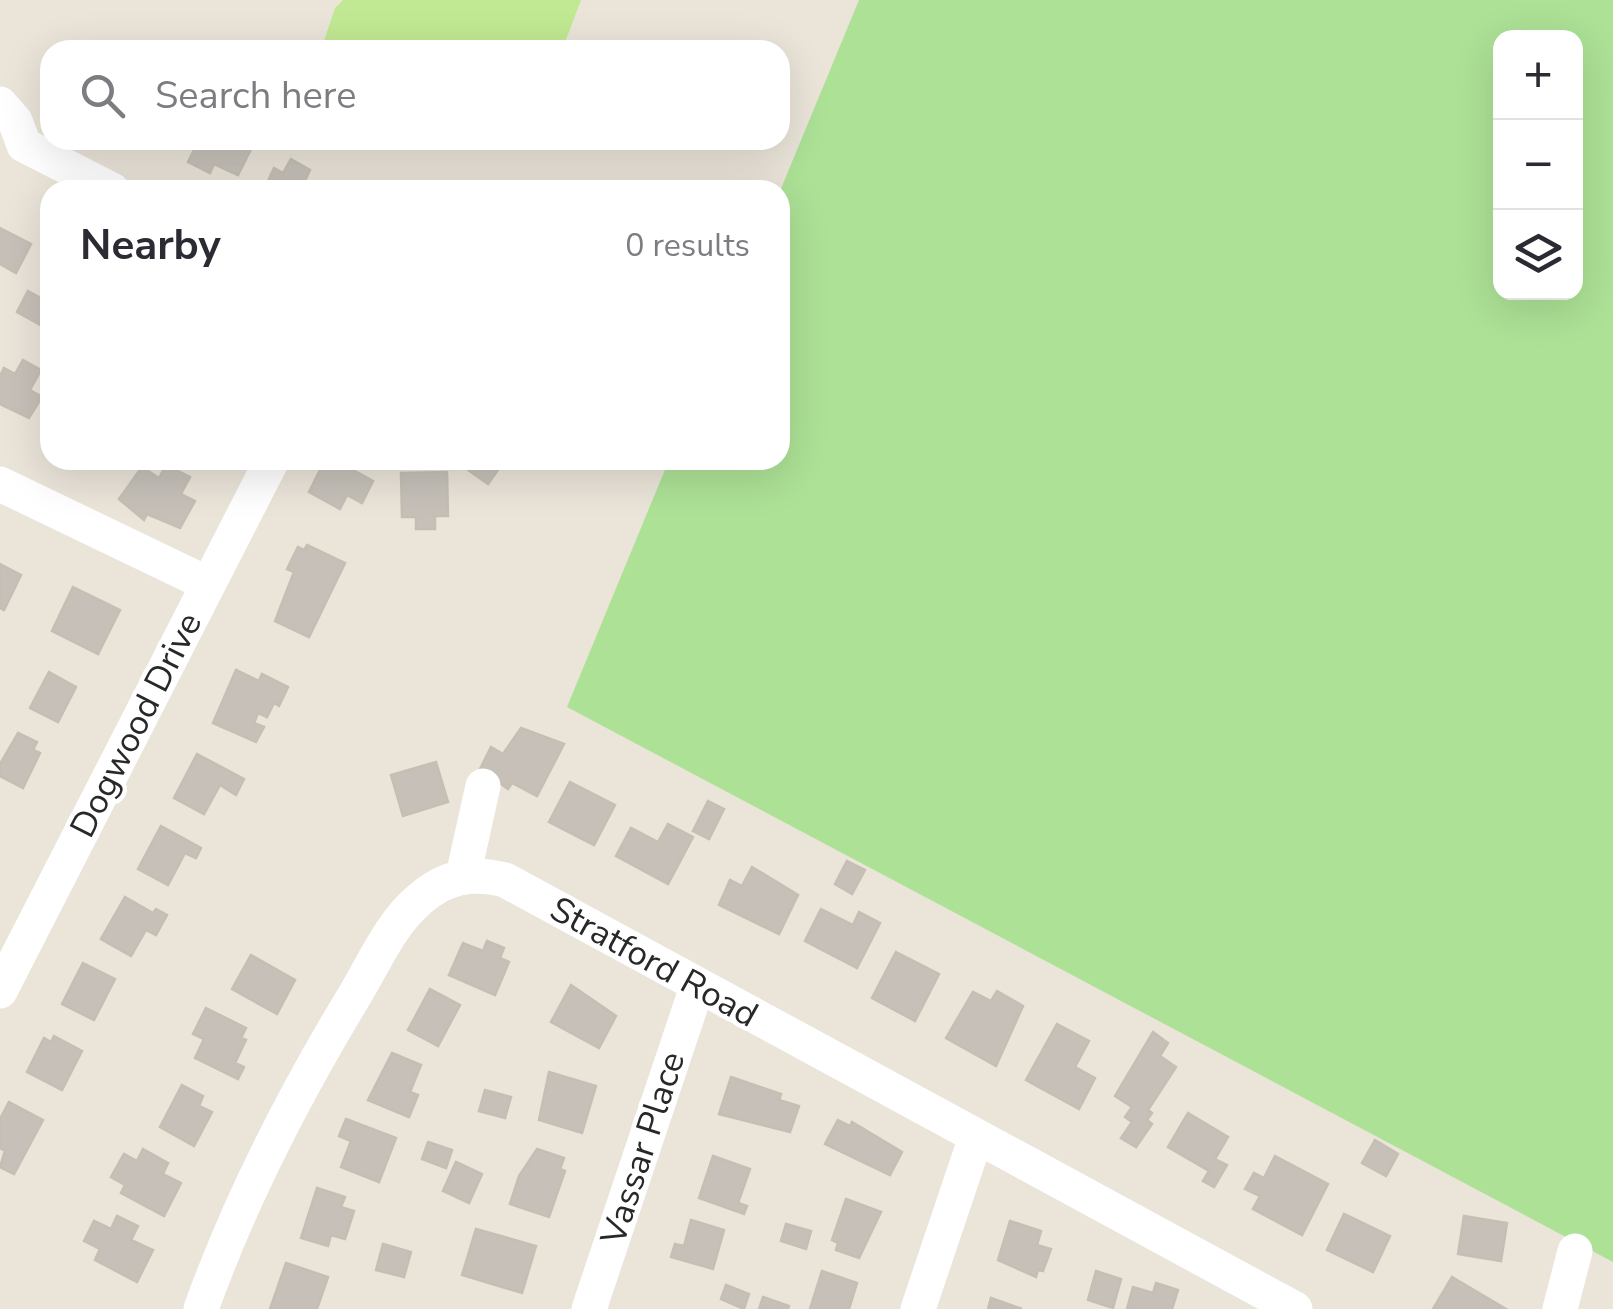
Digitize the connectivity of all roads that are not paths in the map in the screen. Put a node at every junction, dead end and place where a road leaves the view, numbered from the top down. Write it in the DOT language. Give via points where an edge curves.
graph roads {
  1 [pos="0,104"];
  2 [pos="12,149"];
  3 [pos="88,180"];
  4 [pos="267,470"];
  5 [pos="0,484"];
  6 [pos="208,584"];
  7 [pos="483,786"];
  8 [pos="463,876"];
  9 [pos="697,987"];
  10 [pos="0,991"];
  11 [pos="976,1136"];
  12 [pos="1575,1251"];
  13 [pos="1245,1297"];
  14 [pos="201,1309"];
  15 [pos="589,1309"];
  16 [pos="918,1309"];
  17 [pos="1295,1309"];
  18 [pos="1560,1309"];
  1 -- 2 [label="street" via="15,120"];
  2 -- 3 [label="street"];
  4 -- 6 [label="street, Dogwood Drive"];
  5 -- 6 [label="street"];
  6 -- 10 [label="street, Dogwood Drive"];
  7 -- 8 [label="street"];
  8 -- 9 [label="street, Stratford Road" via="505,880"];
  8 -- 14 [label="street" via="443,883 401,918 270,1142"];
  9 -- 11 [label="street, Stratford Road"];
  9 -- 15 [label="street, Vassar Place"];
  11 -- 13 [label="street, Stratford Road"];
  11 -- 16 [label="street"];
  12 -- 18 [label="street"];
  13 -- 17 [label="street, Stratford Road"];
}
